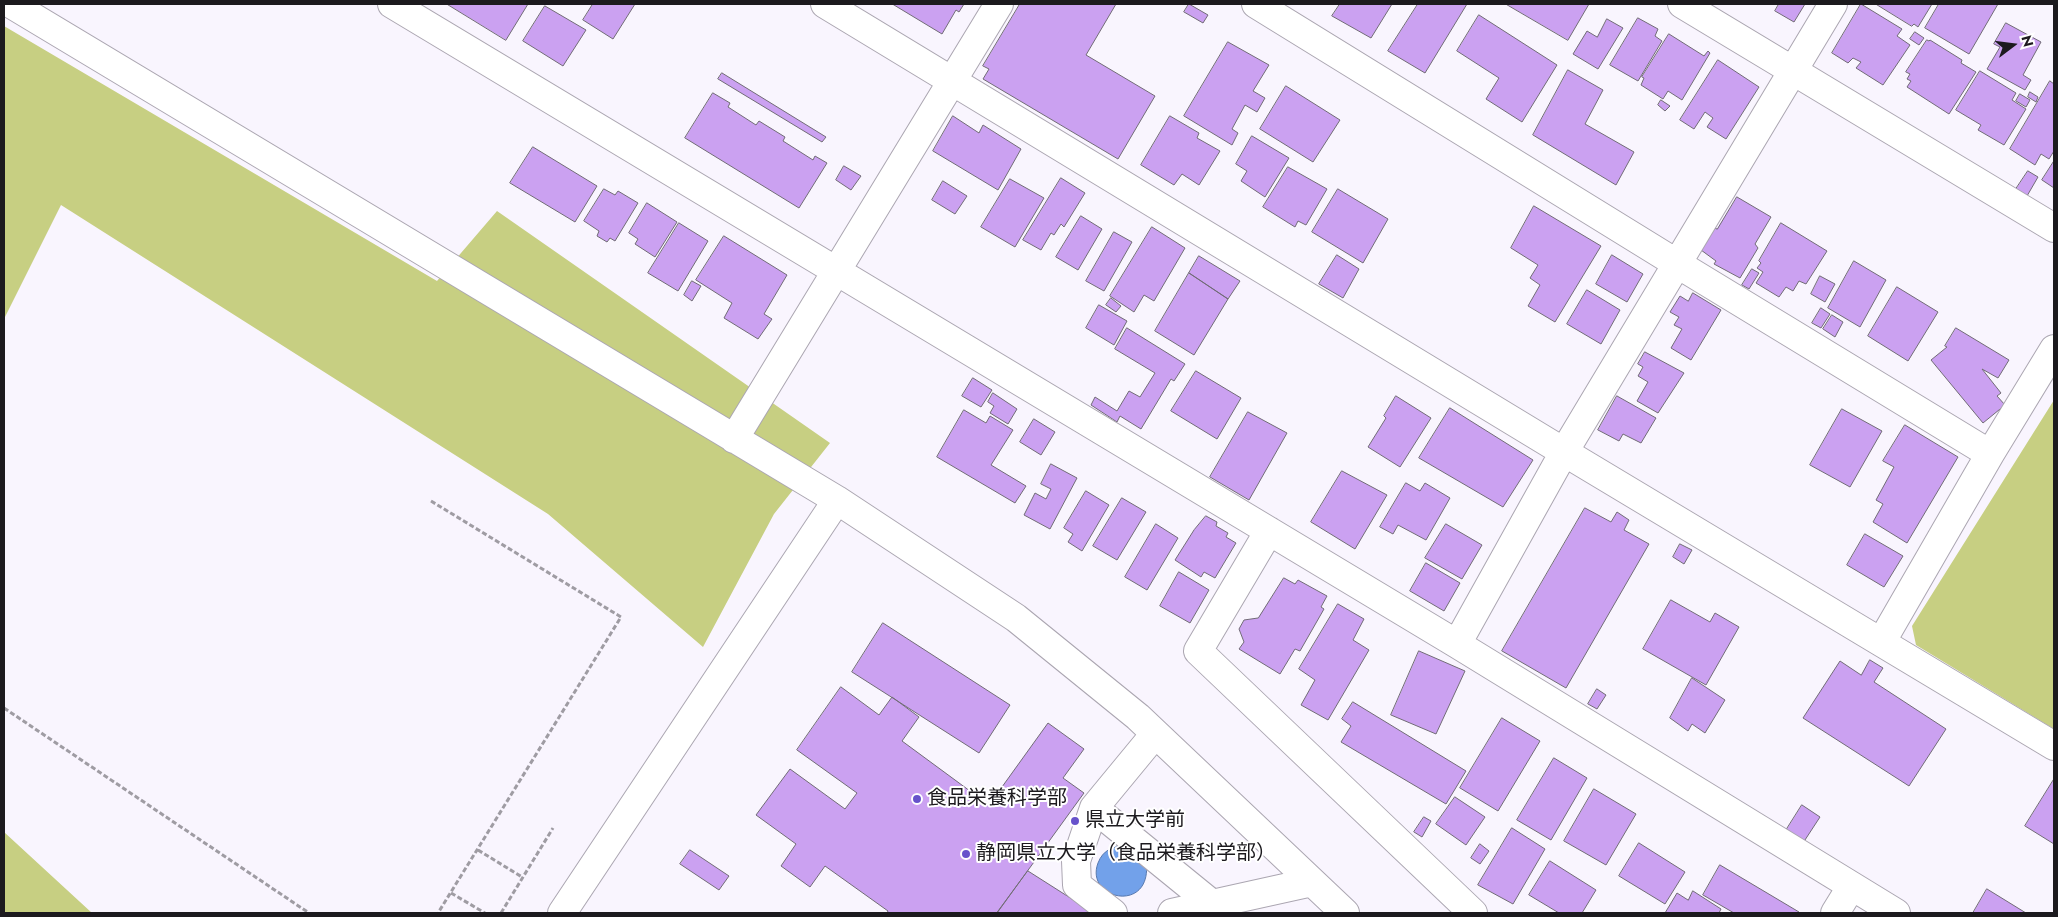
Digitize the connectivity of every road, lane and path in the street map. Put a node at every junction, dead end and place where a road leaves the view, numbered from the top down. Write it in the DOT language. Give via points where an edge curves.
graph roads {
  1 [pos="11,4"];
  2 [pos="392,4"];
  3 [pos="825,4"];
  4 [pos="999,4"];
  5 [pos="1256,4"];
  6 [pos="1682,4"];
  7 [pos="1833,4"];
  8 [pos="1794,71"];
  9 [pos="952,81"];
  10 [pos="2054,228"];
  11 [pos="1676,264"];
  12 [pos="837,270"];
  13 [pos="2054,349"];
  14 [pos="734,439"];
  15 [pos="1564,452"];
  16 [pos="1990,454"];
  17 [pos="837,500"];
  18 [pos="431,501"];
  19 [pos="1270,531"];
  20 [pos="1882,641"];
  21 [pos="1457,644"];
  22 [pos="4,708"];
  23 [pos="1155,734"];
  24 [pos="2054,746"];
  25 [pos="1094,808"];
  26 [pos="552,828"];
  27 [pos="478,850"];
  28 [pos="522,877"];
  29 [pos="1312,882"];
  30 [pos="1851,887"];
  31 [pos="450,893"];
  32 [pos="1212,904"];
  33 [pos="309,913"];
  34 [pos="438,913"];
  35 [pos="485,913"];
  36 [pos="501,913"];
  37 [pos="562,913"];
  38 [pos="1113,913"];
  39 [pos="1172,913"];
  40 [pos="1345,913"];
  41 [pos="1474,913"];
  42 [pos="1835,913"];
  43 [pos="1896,913"];
  1 -- 14 [label="street"];
  2 -- 12 [label="street"];
  3 -- 9 [label="street"];
  4 -- 9 [label="street"];
  5 -- 11 [label="street"];
  6 -- 8 [label="street"];
  7 -- 8 [label="street"];
  8 -- 10 [label="street"];
  8 -- 11 [label="street"];
  9 -- 12 [label="street"];
  9 -- 15 [label="street"];
  11 -- 15 [label="street"];
  11 -- 16 [label="street"];
  12 -- 14 [label="street"];
  12 -- 19 [label="street"];
  13 -- 16 [label="street"];
  14 -- 17 [label="street"];
  15 -- 20 [label="street"];
  15 -- 21 [label="street"];
  16 -- 20 [label="street"];
  17 -- 23 [label="street" via="1016,618"];
  17 -- 37 [label="street"];
  18 -- 27 [label="path" via="621,617"];
  19 -- 21 [label="street"];
  19 -- 41 [label="street" via="1198,651"];
  20 -- 24 [label="street"];
  21 -- 30 [label="street"];
  22 -- 33 [label="path"];
  23 -- 25 [label="street"];
  23 -- 29 [label="street"];
  25 -- 32 [label="street"];
  25 -- 38 [label="street" via="1076,861 1077,885"];
  26 -- 28 [label="path"];
  27 -- 28 [label="path"];
  27 -- 31 [label="path"];
  28 -- 36 [label="path"];
  29 -- 32 [label="street"];
  29 -- 40 [label="street"];
  30 -- 42 [label="street"];
  30 -- 43 [label="street"];
  31 -- 34 [label="path"];
  31 -- 35 [label="path"];
  32 -- 39 [label="street"];
}
